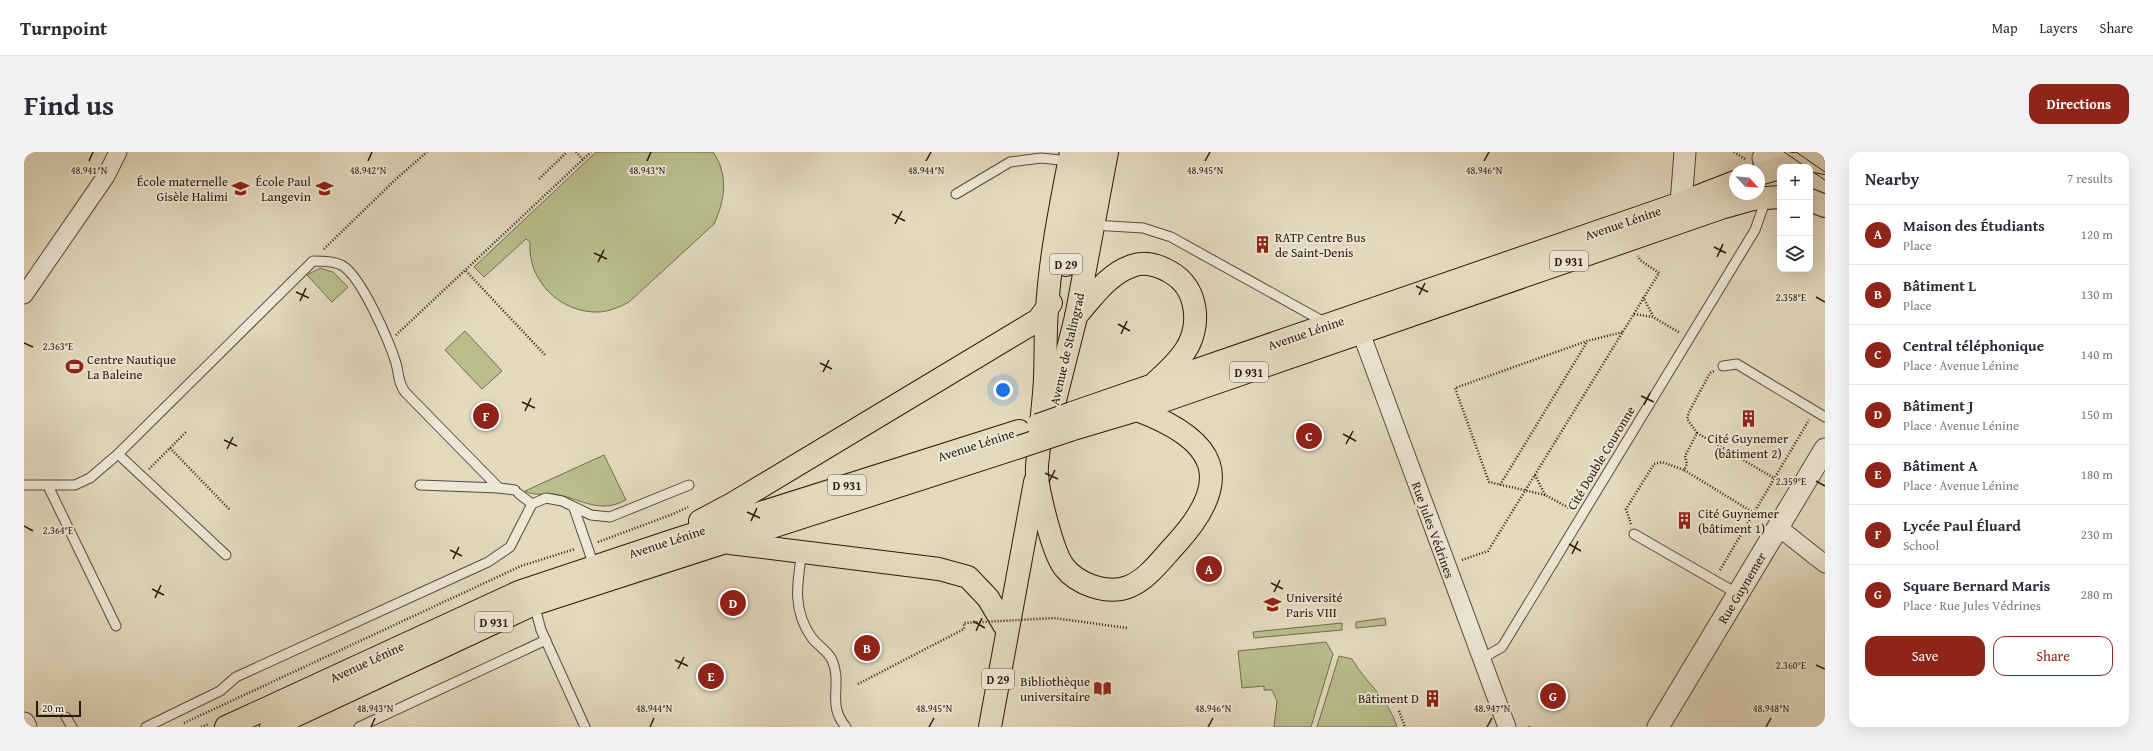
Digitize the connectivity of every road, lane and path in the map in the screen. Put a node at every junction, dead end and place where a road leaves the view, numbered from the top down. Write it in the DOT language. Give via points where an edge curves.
graph roads {
  1 [pos="118,152"];
  2 [pos="427,152"];
  3 [pos="567,152"];
  4 [pos="576,152"];
  5 [pos="591,152"];
  6 [pos="1685,152"];
  7 [pos="1091,155"];
  8 [pos="583,160"];
  9 [pos="539,179"];
  10 [pos="1729,184"];
  11 [pos="956,194"];
  12 [pos="1773,197"];
  13 [pos="1813,201"];
  14 [pos="1681,203"];
  15 [pos="1825,206"];
  16 [pos="1093,225"];
  17 [pos="1632,239"];
  18 [pos="313,261"];
  19 [pos="466,271"];
  20 [pos="1057,271"];
  21 [pos="24,295"];
  22 [pos="1643,297"];
  23 [pos="1047,311"];
  24 [pos="1634,314"];
  25 [pos="1076,317"];
  26 [pos="1653,317"];
  27 [pos="1330,325"];
  28 [pos="1024,329"];
  29 [pos="1624,332"];
  30 [pos="1360,333"];
  31 [pos="1689,338"];
  32 [pos="1587,341"];
  33 [pos="388,343"];
  34 [pos="546,356"];
  35 [pos="1723,366"];
  36 [pos="1045,377"];
  37 [pos="1151,387"];
  38 [pos="1137,410"];
  39 [pos="1814,411"];
  40 [pos="1825,418"];
  41 [pos="1071,421"];
  42 [pos="186,432"];
  43 [pos="1697,433"];
  44 [pos="1017,440"];
  45 [pos="170,448"];
  46 [pos="1825,449"];
  47 [pos="118,454"];
  48 [pos="1684,470"];
  49 [pos="1037,475"];
  50 [pos="1535,475"];
  51 [pos="142,476"];
  52 [pos="1774,478"];
  53 [pos="24,485"];
  54 [pos="420,485"];
  55 [pos="689,485"];
  56 [pos="1500,485"];
  57 [pos="48,486"];
  58 [pos="499,488"];
  59 [pos="1525,492"];
  60 [pos="1545,495"];
  61 [pos="532,504"];
  62 [pos="574,508"];
  63 [pos="230,510"];
  64 [pos="1754,513"];
  65 [pos="1582,515"];
  66 [pos="1778,527"];
  67 [pos="1634,534"];
  68 [pos="675,540"];
  69 [pos="726,542"];
  70 [pos="802,552"];
  71 [pos="226,555"];
  72 [pos="1825,564"];
  73 [pos="1446,565"];
  74 [pos="594,566"];
  75 [pos="1714,580"];
  76 [pos="1738,594"];
  77 [pos="534,604"];
  78 [pos="116,626"];
  79 [pos="1127,628"];
  80 [pos="1007,630"];
  81 [pos="546,640"];
  82 [pos="1481,660"];
  83 [pos="858,684"];
  84 [pos="1399,711"];
  85 [pos="66,717"];
  86 [pos="24,723"];
  87 [pos="26,727"];
  88 [pos="72,727"];
  89 [pos="146,727"];
  90 [pos="226,727"];
  91 [pos="271,727"];
  92 [pos="359,727"];
  93 [pos="585,727"];
  94 [pos="846,727"];
  95 [pos="990,727"];
  96 [pos="1405,727"];
  97 [pos="1507,727"];
  98 [pos="1658,727"];
  1 -- 21 [label="street" via="106,176"];
  2 -- 18 [label="path"];
  3 -- 9 [label="path"];
  4 -- 8 [label="path"];
  5 -- 8 [label="path"];
  6 -- 14 [label="street"];
  7 -- 11 [label="lane" via="1010,162"];
  7 -- 16 [label="main road, Avenue de Stalingrad / D 29"];
  7 -- 20 [label="main road, Avenue de Stalingrad / D 29"];
  8 -- 19 [label="path"];
  10 -- 14 [label="main road, Avenue Lénine / D 931"];
  12 -- 17 [label="main road, Avenue Lénine / D 931" via="1721,208"];
  12 -- 31 [label="lane, Cité Double Couronne"];
  13 -- 15 [label="main road"];
  14 -- 27 [label="main road, Avenue Lénine / D 931"];
  16 -- 25 [label="main road, Avenue de Stalingrad / D 29"];
  16 -- 27 [label="lane" via="1143,228 1170,237"];
  17 -- 22 [label="path" via="1640,260 1659,273"];
  17 -- 30 [label="main road, Avenue Lénine / D 931"];
  18 -- 33 [label="lane" via="343,266 357,281"];
  18 -- 47 [label="lane"];
  19 -- 33 [label="path"];
  19 -- 34 [label="path"];
  20 -- 23 [label="main road"];
  20 -- 28 [label="main road"];
  20 -- 36 [label="main road, Avenue de Stalingrad / D 29"];
  22 -- 24 [label="path"];
  22 -- 26 [label="path"];
  23 -- 28 [label="main road"];
  23 -- 36 [label="main road, Avenue de Stalingrad / D 29"];
  24 -- 26 [label="path"];
  24 -- 29 [label="path"];
  25 -- 37 [label="main road" via="1111,278 1134,265 1153,264 1180,278 1193,300 1193,331 1189,344 1181,356"];
  25 -- 49 [label="main road, Avenue de Stalingrad / D 29"];
  26 -- 31 [label="path"];
  27 -- 37 [label="main road, Avenue Lénine / D 931"];
  28 -- 68 [label="main road" via="697,523"];
  29 -- 32 [label="path"];
  29 -- 50 [label="path"];
  30 -- 38 [label="main road, Avenue Lénine / D 931"];
  30 -- 73 [label="street, Rue Jules Védrines"];
  31 -- 65 [label="lane, Cité Double Couronne"];
  32 -- 56 [label="path"];
  32 -- 56 [label="path" via="1455,388 1489,482"];
  33 -- 58 [label="lane" via="396,365 399,384 405,392"];
  35 -- 39 [label="lane" via="1737,364"];
  35 -- 43 [label="path" via="1710,373 1689,412 1687,419"];
  36 -- 49 [label="main road, Avenue de Stalingrad / D 29"];
  37 -- 41 [label="main road, Avenue Lénine / D 931"];
  38 -- 41 [label="main road, Avenue Lénine / D 931"];
  38 -- 49 [label="main road" via="1164,421 1194,440 1209,462 1211,487 1204,507 1193,526 1146,576 1128,587 1110,590 1083,581 1065,568 1056,555 1051,540"];
  39 -- 40 [label="lane"];
  39 -- 52 [label="path"];
  41 -- 44 [label="main road, Avenue Lénine / D 931, bridge"];
  42 -- 45 [label="path"];
  43 -- 48 [label="path" via="1685,456 1687,464"];
  43 -- 52 [label="path"];
  44 -- 68 [label="main road, Avenue Lénine / D 931"];
  44 -- 69 [label="main road, Avenue Lénine / D 931"];
  45 -- 51 [label="path"];
  45 -- 63 [label="path"];
  46 -- 66 [label="street, Rue Guynemer"];
  47 -- 51 [label="lane"];
  47 -- 57 [label="lane" via="90,478 75,485"];
  48 -- 64 [label="path"];
  48 -- 67 [label="path" via="1662,462 1654,464 1626,509"];
  49 -- 80 [label="main road, Avenue de Stalingrad / D 29"];
  50 -- 59 [label="path"];
  50 -- 60 [label="path"];
  51 -- 71 [label="lane"];
  52 -- 64 [label="path"];
  53 -- 57 [label="lane"];
  54 -- 58 [label="lane"];
  55 -- 62 [label="lane" via="610,517 591,515"];
  56 -- 59 [label="path"];
  57 -- 78 [label="lane"];
  58 -- 61 [label="lane" via="517,492"];
  59 -- 60 [label="path"];
  59 -- 73 [label="path" via="1488,551"];
  60 -- 65 [label="path"];
  61 -- 62 [label="lane" via="546,498"];
  61 -- 89 [label="lane" via="510,547 488,562 236,677 220,691"];
  62 -- 74 [label="lane"];
  64 -- 75 [label="path"];
  65 -- 82 [label="lane, Cité Double Couronne" via="1502,648"];
  66 -- 72 [label="street"];
  66 -- 76 [label="street, Rue Guynemer"];
  67 -- 75 [label="lane"];
  68 -- 74 [label="main road, Avenue Lénine / D 931"];
  69 -- 70 [label="main road"];
  69 -- 77 [label="main road, Avenue Lénine / D 931"];
  70 -- 80 [label="main road" via="939,569 968,577 988,598"];
  70 -- 94 [label="lane" via="796,593 797,607 811,637 832,660 837,685 834,697 836,709"];
  73 -- 82 [label="street, Rue Jules Védrines"];
  74 -- 90 [label="main road, Avenue Lénine / D 931" via="519,592"];
  75 -- 76 [label="lane"];
  76 -- 98 [label="street, Rue Guynemer"];
  77 -- 81 [label="lane"];
  77 -- 91 [label="main road, Avenue Lénine / D 931"];
  79 -- 83 [label="path, bridge" via="1054,618 964,623 964,629"];
  80 -- 95 [label="main road, Avenue de Stalingrad / D 29"];
  81 -- 92 [label="lane"];
  81 -- 93 [label="lane"];
  82 -- 97 [label="street, Rue Jules Védrines"];
  84 -- 96 [label="path"];
  85 -- 88 [label="lane"];
  86 -- 87 [label="street"];
}
